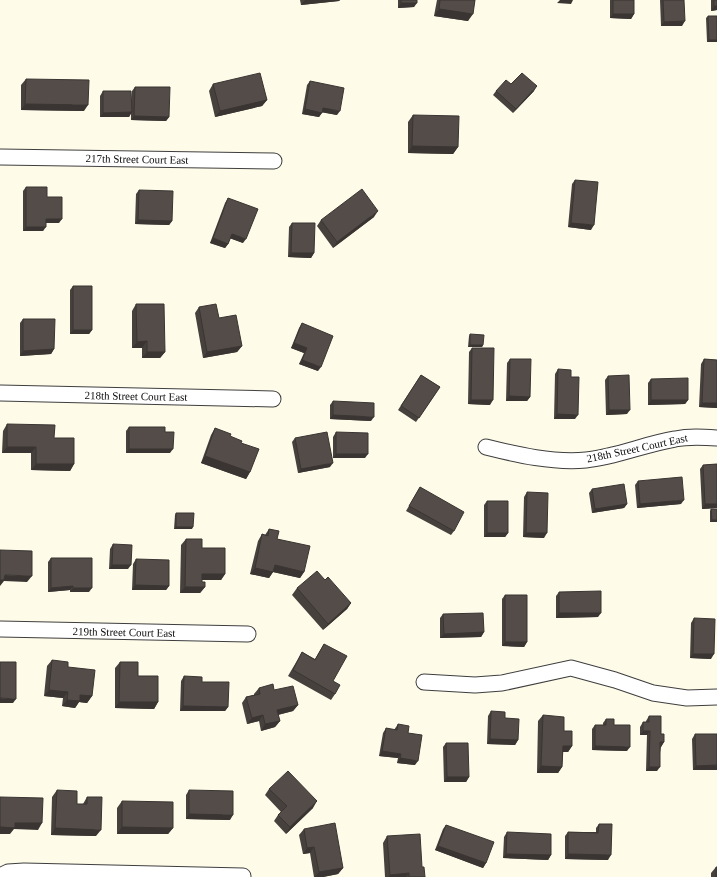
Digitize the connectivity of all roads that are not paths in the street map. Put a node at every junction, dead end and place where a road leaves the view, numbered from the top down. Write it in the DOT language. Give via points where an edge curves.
graph roads {
  1 [pos="0,157"];
  2 [pos="274,161"];
  3 [pos="0,393"];
  4 [pos="273,399"];
  5 [pos="717,438"];
  6 [pos="486,447"];
  7 [pos="0,629"];
  8 [pos="248,634"];
  9 [pos="424,682"];
  10 [pos="717,697"];
  11 [pos="0,876"];
  12 [pos="243,876"];
  1 -- 2 [label="street, 217th Street Court East"];
  3 -- 4 [label="street, 218th Street Court East"];
  5 -- 6 [label="street, 218th Street Court East" via="676,438 585,460 516,454"];
  7 -- 8 [label="street, 219th Street Court East"];
  9 -- 10 [label="street" via="502,684 571,668 653,693 687,698"];
  11 -- 12 [label="street" via="8,872 24,871"];
}
